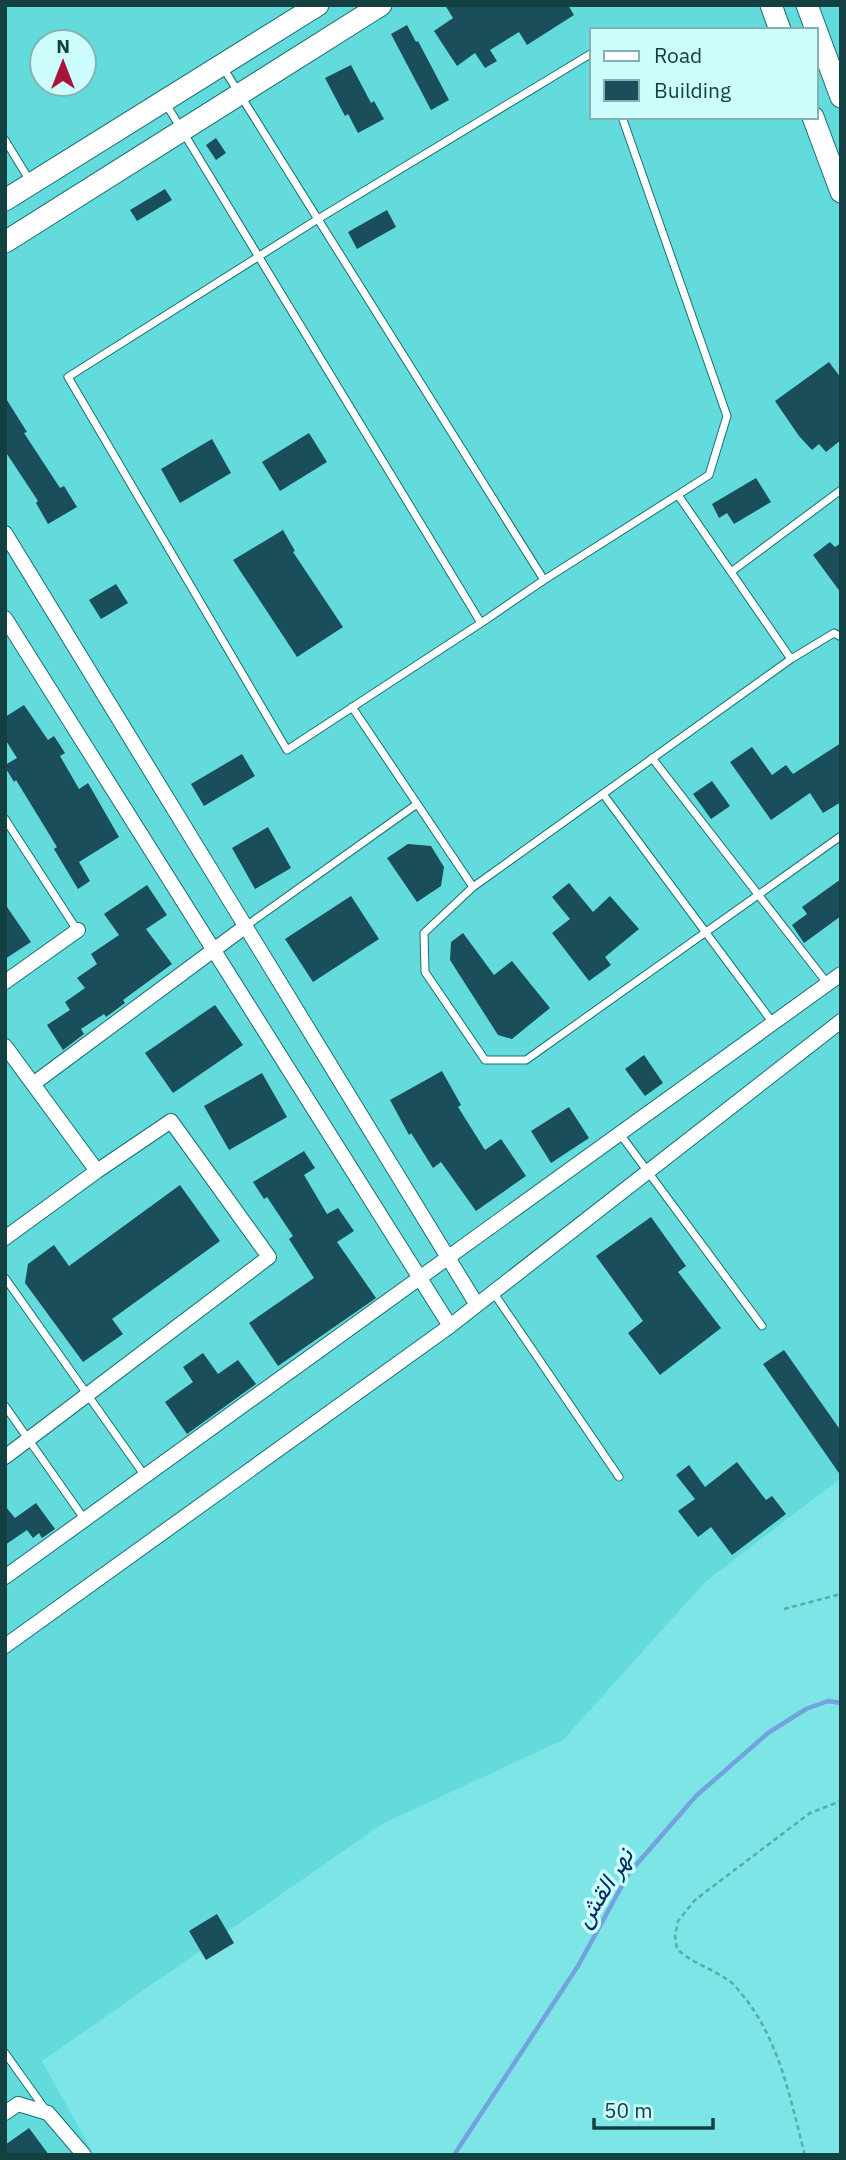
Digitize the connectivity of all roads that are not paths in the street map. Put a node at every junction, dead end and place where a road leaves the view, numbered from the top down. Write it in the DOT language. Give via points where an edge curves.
graph roads {
  1 [pos="318,5"];
  2 [pos="381,5"];
  3 [pos="771,5"];
  4 [pos="807,5"];
  5 [pos="779,28"];
  6 [pos="816,28"];
  7 [pos="818,35"];
  8 [pos="590,54"];
  9 [pos="222,65"];
  10 [pos="240,94"];
  11 [pos="841,97"];
  12 [pos="164,101"];
  13 [pos="623,119"];
  14 [pos="814,119"];
  15 [pos="182,131"];
  16 [pos="5,139"];
  17 [pos="32,184"];
  18 [pos="841,192"];
  19 [pos="5,200"];
  20 [pos="318,219"];
  21 [pos="5,242"];
  22 [pos="259,257"];
  23 [pos="841,490"];
  24 [pos="678,495"];
  25 [pos="5,533"];
  26 [pos="731,572"];
  27 [pos="544,580"];
  28 [pos="5,618"];
  29 [pos="481,623"];
  30 [pos="841,637"];
  31 [pos="791,659"];
  32 [pos="352,707"];
  33 [pos="652,758"];
  34 [pos="603,794"];
  35 [pos="417,804"];
  36 [pos="5,819"];
  37 [pos="841,836"];
  38 [pos="473,887"];
  39 [pos="758,895"];
  40 [pos="246,926"];
  41 [pos="78,930"];
  42 [pos="706,932"];
  43 [pos="213,950"];
  44 [pos="841,974"];
  45 [pos="5,982"];
  46 [pos="827,983"];
  47 [pos="841,1021"];
  48 [pos="773,1023"];
  49 [pos="5,1046"];
  50 [pos="33,1084"];
  51 [pos="620,1133"];
  52 [pos="97,1171"];
  53 [pos="648,1172"];
  54 [pos="5,1238"];
  55 [pos="449,1257"];
  56 [pos="5,1278"];
  57 [pos="419,1279"];
  58 [pos="493,1292"];
  59 [pos="477,1305"];
  60 [pos="450,1326"];
  61 [pos="762,1326"];
  62 [pos="88,1395"];
  63 [pos="5,1406"];
  64 [pos="29,1439"];
  65 [pos="5,1457"];
  66 [pos="145,1476"];
  67 [pos="619,1477"];
  68 [pos="85,1520"];
  69 [pos="5,1577"];
  70 [pos="5,1646"];
  71 [pos="5,2053"];
  72 [pos="5,2113"];
  73 [pos="48,2113"];
  74 [pos="84,2155"];
  1 -- 9 [label="street"];
  2 -- 10 [label="street"];
  3 -- 5 [label="street"];
  4 -- 6 [label="street"];
  7 -- 11 [label="street"];
  8 -- 20 [label="lane"];
  9 -- 10 [label="lane"];
  9 -- 12 [label="street"];
  10 -- 15 [label="street"];
  10 -- 20 [label="lane"];
  12 -- 15 [label="lane"];
  12 -- 17 [label="street"];
  13 -- 24 [label="lane" via="727,416 709,475"];
  14 -- 18 [label="street"];
  15 -- 21 [label="street"];
  15 -- 22 [label="lane"];
  16 -- 17 [label="lane"];
  17 -- 19 [label="street"];
  20 -- 22 [label="lane"];
  20 -- 27 [label="lane"];
  22 -- 29 [label="lane"];
  22 -- 32 [label="lane" via="68,377 287,750"];
  23 -- 26 [label="lane"];
  24 -- 26 [label="lane"];
  24 -- 27 [label="lane"];
  25 -- 40 [label="street"];
  26 -- 31 [label="lane"];
  27 -- 29 [label="lane"];
  28 -- 43 [label="street"];
  29 -- 32 [label="lane"];
  30 -- 31 [label="lane" via="834,634"];
  31 -- 33 [label="lane"];
  32 -- 35 [label="lane"];
  33 -- 34 [label="lane"];
  33 -- 39 [label="lane"];
  34 -- 38 [label="lane"];
  34 -- 42 [label="lane"];
  35 -- 38 [label="lane"];
  35 -- 40 [label="lane"];
  36 -- 41 [label="lane"];
  37 -- 39 [label="lane"];
  38 -- 42 [label="lane" via="424,933 425,972 485,1060 526,1060"];
  39 -- 42 [label="lane"];
  39 -- 46 [label="lane"];
  40 -- 43 [label="street"];
  40 -- 55 [label="street"];
  41 -- 45 [label="street"];
  42 -- 48 [label="lane"];
  43 -- 50 [label="street"];
  43 -- 57 [label="street"];
  44 -- 46 [label="street"];
  46 -- 48 [label="street"];
  47 -- 53 [label="street"];
  48 -- 51 [label="street"];
  49 -- 50 [label="street"];
  50 -- 52 [label="street"];
  51 -- 53 [label="lane"];
  51 -- 55 [label="street"];
  52 -- 54 [label="street"];
  52 -- 62 [label="street" via="171,1121 269,1257"];
  53 -- 58 [label="street"];
  53 -- 61 [label="lane"];
  55 -- 57 [label="street"];
  55 -- 59 [label="street"];
  56 -- 62 [label="lane"];
  57 -- 60 [label="street"];
  57 -- 66 [label="street"];
  58 -- 59 [label="street"];
  58 -- 67 [label="lane"];
  59 -- 60 [label="street"];
  60 -- 70 [label="street"];
  62 -- 64 [label="street"];
  62 -- 66 [label="lane"];
  63 -- 64 [label="lane"];
  64 -- 65 [label="street"];
  64 -- 68 [label="lane"];
  66 -- 68 [label="street"];
  68 -- 69 [label="street"];
  71 -- 73 [label="lane"];
  72 -- 73 [label="street" via="18,2104"];
  73 -- 74 [label="street"];
}
